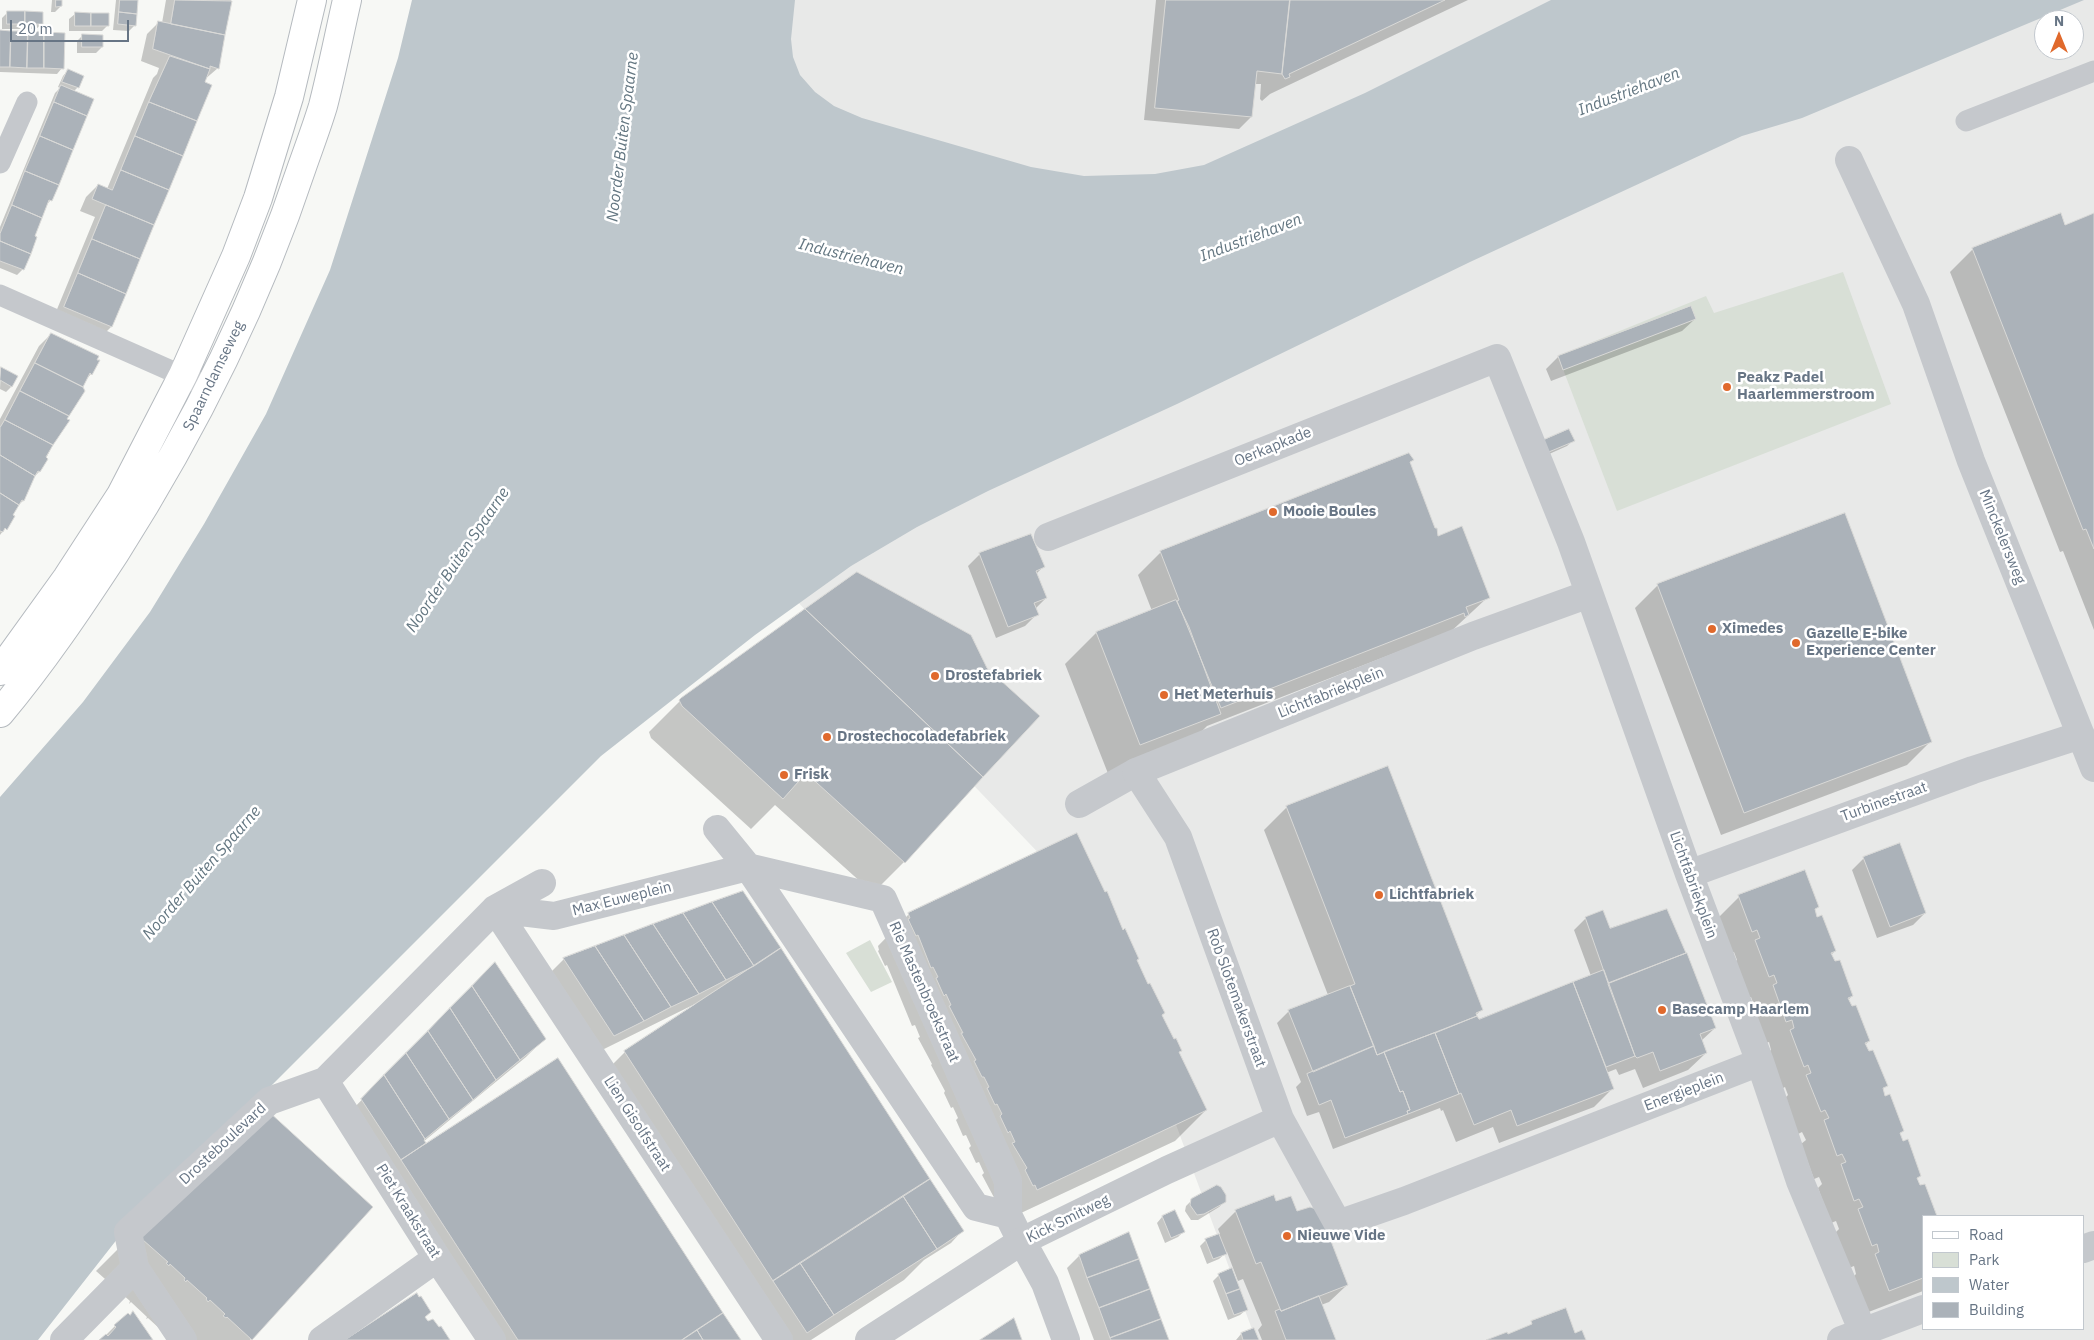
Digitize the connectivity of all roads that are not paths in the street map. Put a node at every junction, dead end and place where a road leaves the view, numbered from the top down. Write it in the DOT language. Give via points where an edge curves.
graph roads {
  1 [pos="312,0"];
  2 [pos="347,0"];
  3 [pos="2094,72"];
  4 [pos="27,102"];
  5 [pos="1966,121"];
  6 [pos="1849,160"];
  7 [pos="0,163"];
  8 [pos="0,295"];
  9 [pos="1497,358"];
  10 [pos="183,376"];
  11 [pos="210,388"];
  12 [pos="1048,537"];
  13 [pos="1589,594"];
  14 [pos="0,671"];
  15 [pos="0,713"];
  16 [pos="2082,735"];
  17 [pos="2094,768"];
  18 [pos="1136,772"];
  19 [pos="1079,804"];
  20 [pos="716,829"];
  21 [pos="748,867"];
  22 [pos="1689,874"];
  23 [pos="542,883"];
  24 [pos="495,909"];
  25 [pos="1760,1062"];
  26 [pos="325,1081"];
  27 [pos="1280,1119"];
  28 [pos="1008,1215"];
  29 [pos="1338,1224"];
  30 [pos="1022,1241"];
  31 [pos="437,1258"];
  32 [pos="135,1268"];
  33 [pos="1922,1309"];
  34 [pos="1852,1336"];
  35 [pos="64,1340"];
  36 [pos="182,1340"];
  37 [pos="322,1340"];
  38 [pos="492,1340"];
  39 [pos="779,1340"];
  40 [pos="869,1340"];
  41 [pos="1066,1340"];
  1 -- 10 [label="main road, Spaarndamseweg" via="289,97 258,198"];
  2 -- 11 [label="main road, Spaarndamseweg" via="322,106 288,209 265,269"];
  3 -- 5 [label="lane"];
  4 -- 7 [label="lane"];
  6 -- 16 [label="street, Minckelersweg" via="1916,304 1971,461"];
  8 -- 10 [label="lane"];
  9 -- 12 [label="street, Oerkapkade"];
  9 -- 13 [label="street, Lichtfabriekplein"];
  10 -- 11 [label="lane"];
  10 -- 14 [label="main road, Spaarndamseweg" via="120,495 67,578"];
  11 -- 15 [label="main road, Spaarndamseweg" via="150,497 90,591"];
  13 -- 18 [label="street, Lichtfabriekplein" via="1473,636"];
  13 -- 22 [label="street, Lichtfabriekplein"];
  16 -- 17 [label="street, Minckelersweg"];
  16 -- 22 [label="street, Turbinestraat" via="1973,770"];
  18 -- 19 [label="street, Lichtfabriekplein"];
  18 -- 27 [label="street, Rob Slotemakerstraat" via="1178,837"];
  20 -- 21 [label="street"];
  21 -- 24 [label="street, Max Euweplein" via="554,916"];
  21 -- 28 [label="street" via="976,1207"];
  21 -- 28 [label="street, Rie Mastenbroekstraat" via="883,899 1008,1182"];
  22 -- 25 [label="street, Lichtfabriekplein"];
  23 -- 24 [label="street, Drosteboulevard"];
  24 -- 26 [label="street, Drosteboulevard"];
  24 -- 39 [label="street, Lien Gisolfstraat"];
  25 -- 29 [label="street, Energieplein"];
  25 -- 34 [label="street"];
  26 -- 31 [label="street, Piet Kraakstraat"];
  26 -- 32 [label="street, Drosteboulevard" via="269,1101 128,1232"];
  27 -- 29 [label="street, Rob Slotemakerstraat"];
  27 -- 30 [label="street, Kick Smitweg"];
  28 -- 30 [label="street, Rie Mastenbroekstraat"];
  30 -- 40 [label="street, Kick Smitweg"];
  30 -- 41 [label="street, Rie Mastenbroekstraat" via="1045,1283"];
  31 -- 37 [label="street"];
  31 -- 38 [label="street, Piet Kraakstraat"];
  32 -- 35 [label="street"];
  32 -- 36 [label="street"];
  33 -- 34 [label="street"];
}
